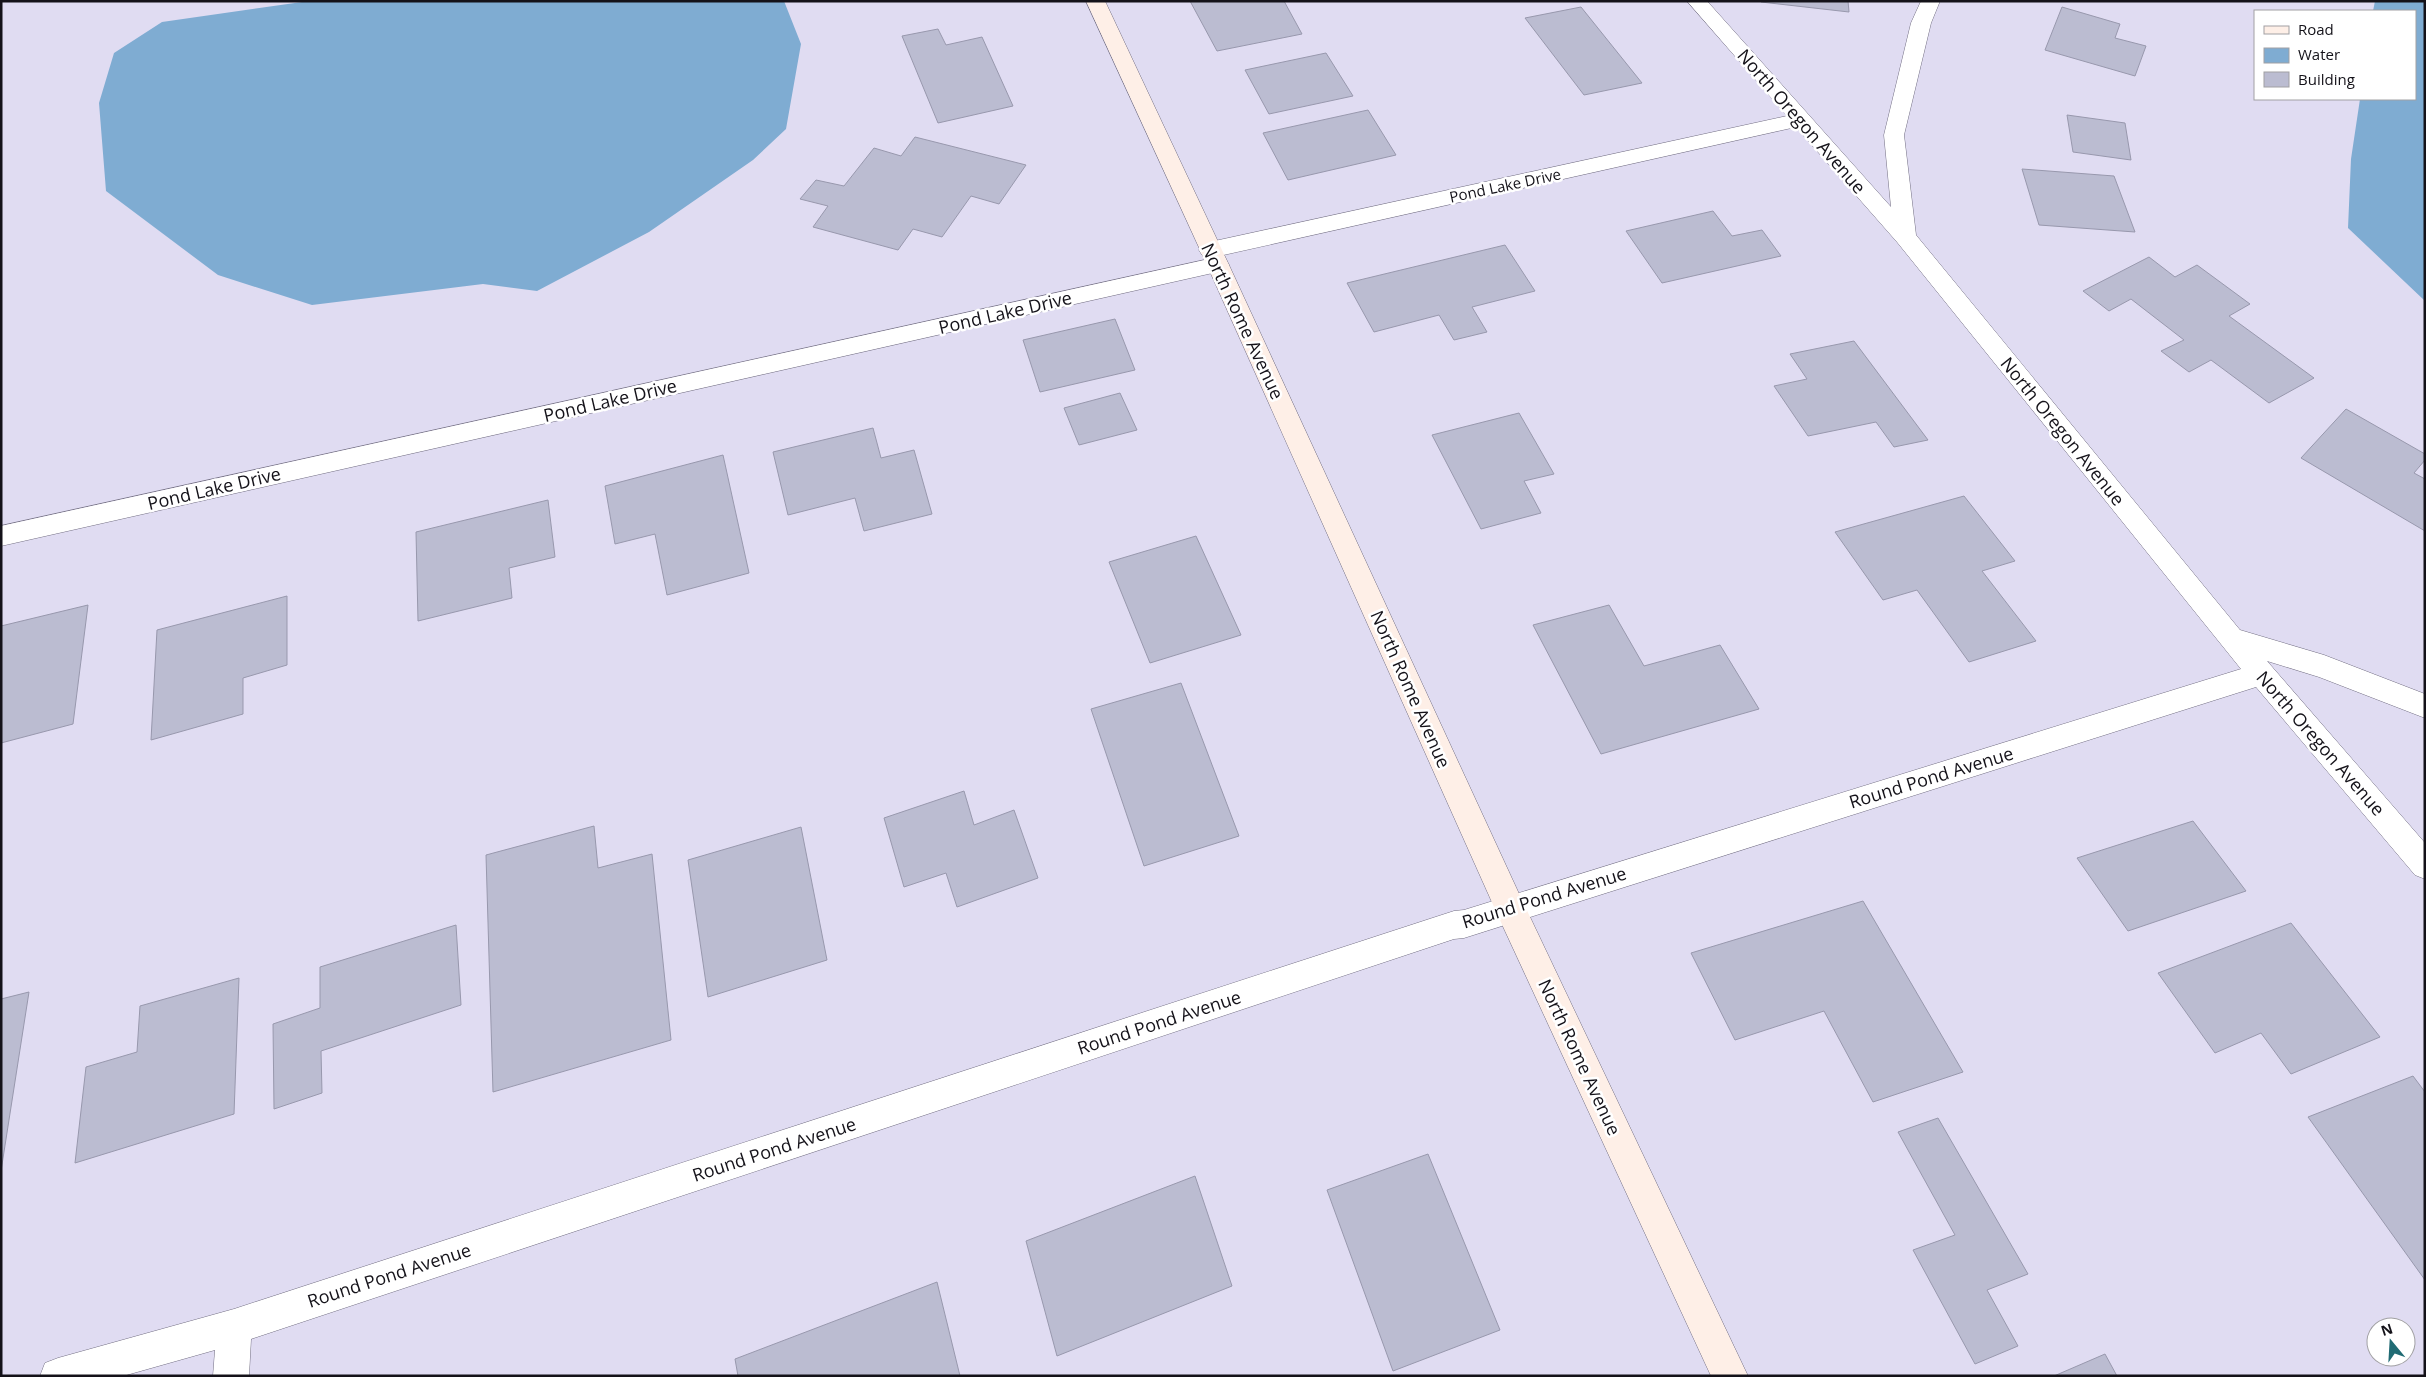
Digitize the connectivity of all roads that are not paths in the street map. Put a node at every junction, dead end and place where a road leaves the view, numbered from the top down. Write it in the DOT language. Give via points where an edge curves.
graph roads {
  1 [pos="1095,1"];
  2 [pos="1696,1"];
  3 [pos="1931,1"];
  4 [pos="1800,120"];
  5 [pos="1905,237"];
  6 [pos="1214,258"];
  7 [pos="1,536"];
  8 [pos="2231,638"];
  9 [pos="2261,674"];
  10 [pos="2425,706"];
  11 [pos="2425,865"];
  12 [pos="1510,908"];
  13 [pos="234,1327"];
  14 [pos="58,1376"];
  15 [pos="231,1376"];
  16 [pos="1730,1376"];
  1 -- 6 [label="street, North Rome Avenue"];
  2 -- 4 [label="street, North Oregon Avenue"];
  3 -- 5 [label="street" via="1921,23 1894,135"];
  4 -- 5 [label="street, North Oregon Avenue"];
  4 -- 6 [label="street, Pond Lake Drive"];
  5 -- 8 [label="street, North Oregon Avenue"];
  6 -- 7 [label="street, Pond Lake Drive"];
  6 -- 12 [label="street, North Rome Avenue"];
  8 -- 9 [label="street, North Oregon Avenue"];
  8 -- 10 [label="street" via="2324,667"];
  9 -- 11 [label="street, North Oregon Avenue"];
  9 -- 12 [label="street, Round Pond Avenue"];
  12 -- 13 [label="street, Round Pond Avenue"];
  12 -- 16 [label="street, North Rome Avenue"];
  13 -- 14 [label="street, Round Pond Avenue"];
  13 -- 15 [label="street"];
}
